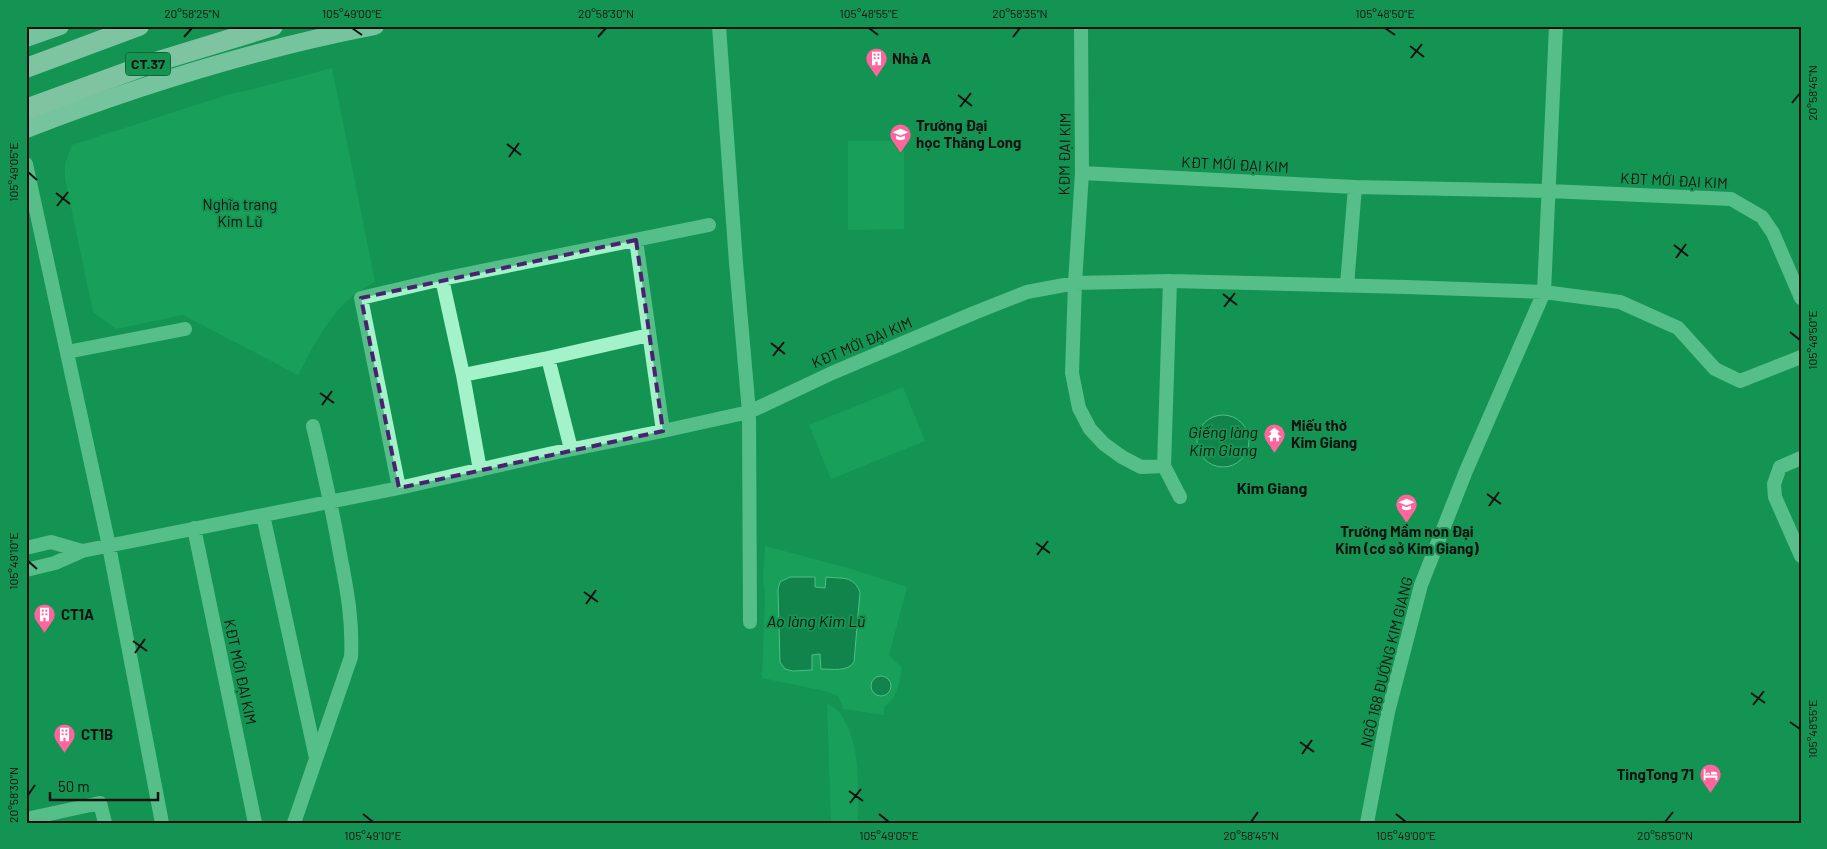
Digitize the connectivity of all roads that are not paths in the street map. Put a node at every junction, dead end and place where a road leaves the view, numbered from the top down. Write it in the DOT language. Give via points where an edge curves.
graph roads {
  1 [pos="60,26"];
  2 [pos="139,26"];
  3 [pos="273,26"];
  4 [pos="375,26"];
  5 [pos="719,26"];
  6 [pos="1081,26"];
  7 [pos="1556,26"];
  8 [pos="26,38"];
  9 [pos="26,68"];
  10 [pos="26,109"];
  11 [pos="26,129"];
  12 [pos="26,164"];
  13 [pos="1082,173"];
  14 [pos="1355,187"];
  15 [pos="1549,191"];
  16 [pos="708,225"];
  17 [pos="636,240"];
  18 [pos="442,279"];
  19 [pos="1170,281"];
  20 [pos="1075,283"];
  21 [pos="1347,285"];
  22 [pos="1544,292"];
  23 [pos="1801,298"];
  24 [pos="185,330"];
  25 [pos="649,335"];
  26 [pos="67,352"];
  27 [pos="1801,357"];
  28 [pos="548,358"];
  29 [pos="462,375"];
  30 [pos="749,412"];
  31 [pos="313,426"];
  32 [pos="663,431"];
  33 [pos="571,449"];
  34 [pos="1801,458"];
  35 [pos="1164,466"];
  36 [pos="480,470"];
  37 [pos="399,488"];
  38 [pos="1180,497"];
  39 [pos="331,501"];
  40 [pos="263,515"];
  41 [pos="194,528"];
  42 [pos="52,542"];
  43 [pos="109,546"];
  44 [pos="26,548"];
  45 [pos="82,551"];
  46 [pos="1801,556"];
  47 [pos="56,563"];
  48 [pos="26,570"];
  49 [pos="750,622"];
  50 [pos="316,759"];
  51 [pos="49,818"];
  52 [pos="26,819"];
  53 [pos="105,823"];
  54 [pos="162,823"];
  55 [pos="255,823"];
  56 [pos="294,823"];
  57 [pos="1367,823"];
  1 -- 8 [label="main road"];
  2 -- 9 [label="highway, CT.37"];
  3 -- 10 [label="highway, CT.37" via="152,63"];
  4 -- 11 [label="main road" via="265,50 97,102"];
  5 -- 30 [label="street"];
  6 -- 13 [label="street, KĐM ĐẠI KIM"];
  7 -- 15 [label="street"];
  12 -- 26 [label="street"];
  13 -- 14 [label="street, KĐT MỚI ĐẠI KIM"];
  13 -- 20 [label="street, KĐM ĐẠI KIM"];
  14 -- 15 [label="street, KĐT MỚI ĐẠI KIM"];
  14 -- 21 [label="street"];
  15 -- 22 [label="street"];
  15 -- 23 [label="street, KĐT MỚI ĐẠI KIM" via="1731,199 1762,217 1773,233"];
  16 -- 17 [label="street"];
  17 -- 18 [label="street"];
  17 -- 25 [label="street"];
  18 -- 29 [label="street"];
  18 -- 37 [label="street" via="360,298"];
  19 -- 20 [label="street, KĐT MỚI ĐẠI KIM"];
  19 -- 21 [label="street, KĐT MỚI ĐẠI KIM"];
  19 -- 35 [label="street"];
  20 -- 30 [label="street, KĐT MỚI ĐẠI KIM" via="1027,292 832,373"];
  20 -- 35 [label="street" via="1072,373 1078,408 1090,429 1122,457 1141,466"];
  21 -- 22 [label="street, KĐT MỚI ĐẠI KIM"];
  22 -- 27 [label="street, KĐT MỚI ĐẠI KIM" via="1620,302 1678,328 1715,369 1740,381"];
  22 -- 57 [label="street, NGÕ 168 ĐƯỜNG KIM GIANG" via="1466,471 1421,585 1388,712"];
  24 -- 26 [label="street"];
  25 -- 28 [label="street"];
  25 -- 32 [label="street"];
  26 -- 43 [label="street"];
  28 -- 29 [label="street"];
  28 -- 33 [label="street"];
  29 -- 36 [label="street"];
  30 -- 32 [label="street, KĐT MỚI ĐẠI KIM"];
  30 -- 49 [label="street"];
  31 -- 39 [label="street"];
  32 -- 33 [label="street, KĐT MỚI ĐẠI KIM"];
  33 -- 36 [label="street, KĐT MỚI ĐẠI KIM"];
  34 -- 46 [label="street" via="1780,467 1774,484 1775,497"];
  35 -- 38 [label="street"];
  36 -- 37 [label="street, KĐT MỚI ĐẠI KIM"];
  37 -- 39 [label="street, KĐT MỚI ĐẠI KIM"];
  39 -- 40 [label="street, KĐT MỚI ĐẠI KIM"];
  39 -- 50 [label="street" via="350,606 352,643 351,658"];
  40 -- 41 [label="street, KĐT MỚI ĐẠI KIM"];
  40 -- 50 [label="street"];
  41 -- 43 [label="street, KĐT MỚI ĐẠI KIM"];
  41 -- 55 [label="street, KĐT MỚI ĐẠI KIM"];
  42 -- 44 [label="street"];
  42 -- 45 [label="street"];
  42 -- 47 [label="street"];
  43 -- 45 [label="street, KĐT MỚI ĐẠI KIM"];
  43 -- 54 [label="street"];
  45 -- 47 [label="street"];
  47 -- 48 [label="street"];
  50 -- 56 [label="street"];
  51 -- 52 [label="street"];
  51 -- 53 [label="street" via="100,803"];
}
